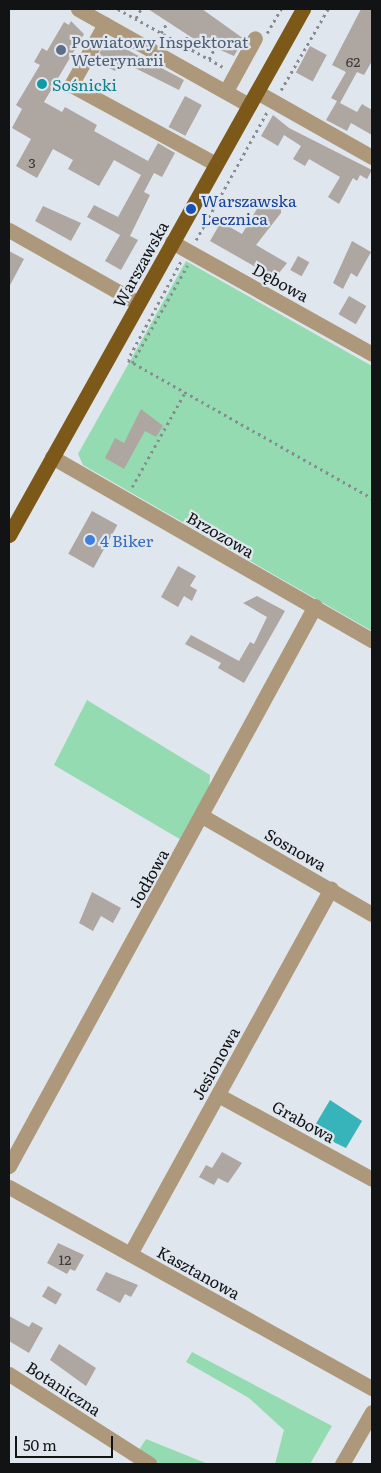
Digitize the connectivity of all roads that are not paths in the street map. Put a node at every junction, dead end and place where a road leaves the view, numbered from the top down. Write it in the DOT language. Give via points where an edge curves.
graph roads {
  1 [pos="78,9"];
  2 [pos="303,9"];
  3 [pos="105,24"];
  4 [pos="255,38"];
  5 [pos="226,91"];
  6 [pos="257,92"];
  7 [pos="249,105"];
  8 [pos="372,157"];
  9 [pos="216,164"];
  10 [pos="9,230"];
  11 [pos="172,242"];
  12 [pos="138,303"];
  13 [pos="372,354"];
  14 [pos="52,457"];
  15 [pos="9,536"];
  16 [pos="314,606"];
  17 [pos="372,640"];
  18 [pos="202,816"];
  19 [pos="331,889"];
  20 [pos="372,914"];
  21 [pos="218,1095"];
  22 [pos="9,1166"];
  23 [pos="372,1179"];
  24 [pos="9,1187"];
  25 [pos="130,1254"];
  26 [pos="9,1374"];
  27 [pos="372,1388"];
  28 [pos="372,1412"];
  29 [pos="150,1464"];
  30 [pos="342,1464"];
  1 -- 3 [label="street"];
  2 -- 6 [label="main road, Warszawska"];
  3 -- 5 [label="street"];
  3 -- 9 [label="street" via="71,85"];
  4 -- 5 [label="street"];
  5 -- 7 [label="street"];
  6 -- 7 [label="main road, Warszawska"];
  6 -- 8 [label="street"];
  7 -- 9 [label="main road, Warszawska"];
  9 -- 11 [label="main road, Warszawska"];
  10 -- 12 [label="street"];
  11 -- 12 [label="main road, Warszawska"];
  11 -- 13 [label="street, Dębowa"];
  12 -- 14 [label="main road, Warszawska"];
  14 -- 15 [label="main road, Warszawska"];
  14 -- 16 [label="street, Brzozowa"];
  16 -- 17 [label="street, Brzozowa"];
  16 -- 18 [label="street, Jodłowa" via="214,786"];
  18 -- 19 [label="street, Sosnowa"];
  18 -- 22 [label="street, Jodłowa"];
  19 -- 20 [label="street, Sosnowa"];
  19 -- 21 [label="street, Jesionowa"];
  21 -- 23 [label="street, Grabowa"];
  21 -- 25 [label="street, Jesionowa"];
  24 -- 25 [label="street, Kasztanowa"];
  25 -- 27 [label="street, Kasztanowa"];
  26 -- 29 [label="street, Botaniczna"];
  28 -- 30 [label="street"];
}
